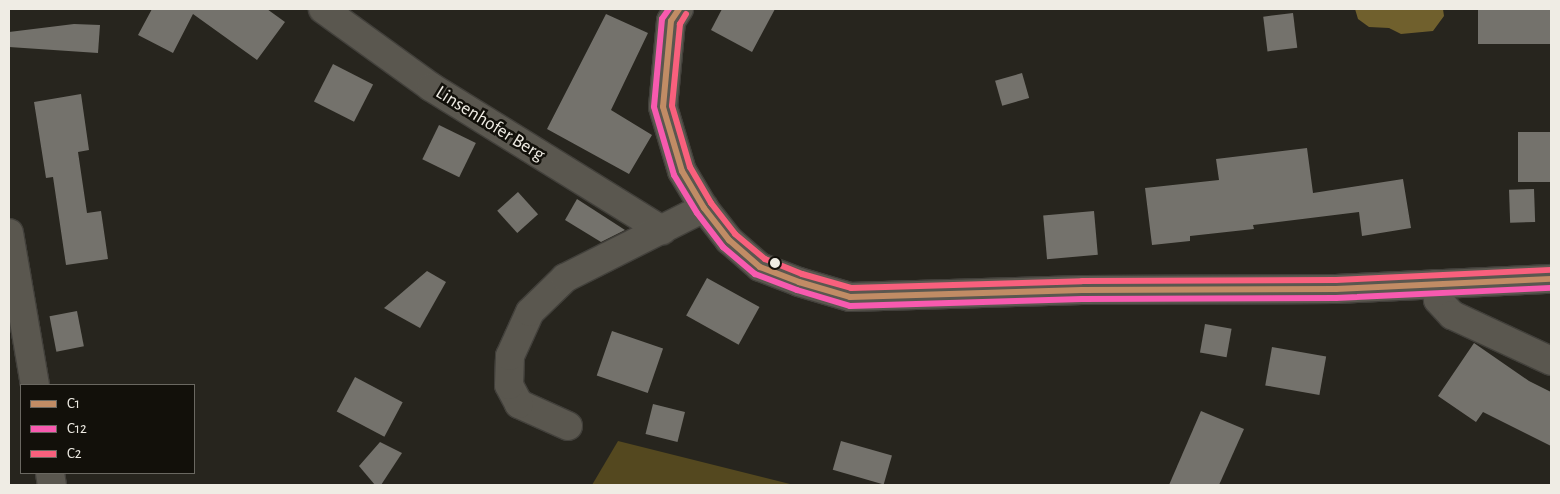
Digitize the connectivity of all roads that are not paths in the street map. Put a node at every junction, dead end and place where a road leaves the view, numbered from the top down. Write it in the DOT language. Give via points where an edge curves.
graph roads {
  1 [pos="323,9"];
  2 [pos="679,9"];
  3 [pos="704,208"];
  4 [pos="662,230"];
  5 [pos="9,233"];
  6 [pos="1551,278"];
  7 [pos="1434,284"];
  8 [pos="1551,361"];
  9 [pos="35,384"];
  10 [pos="568,426"];
  1 -- 4 [label="street, Linsenhofer Berg" via="431,87"];
  2 -- 3 [label="street" via="671,21 663,107 682,171"];
  3 -- 4 [label="street"];
  3 -- 7 [label="street" via="729,240 760,267 850,297 1082,290 1336,289"];
  4 -- 10 [label="street" via="565,278 530,312 510,356 509,385 519,404"];
  5 -- 9 [label="street"];
  6 -- 7 [label="street"];
  7 -- 8 [label="street" via="1438,300 1452,315"];
}
